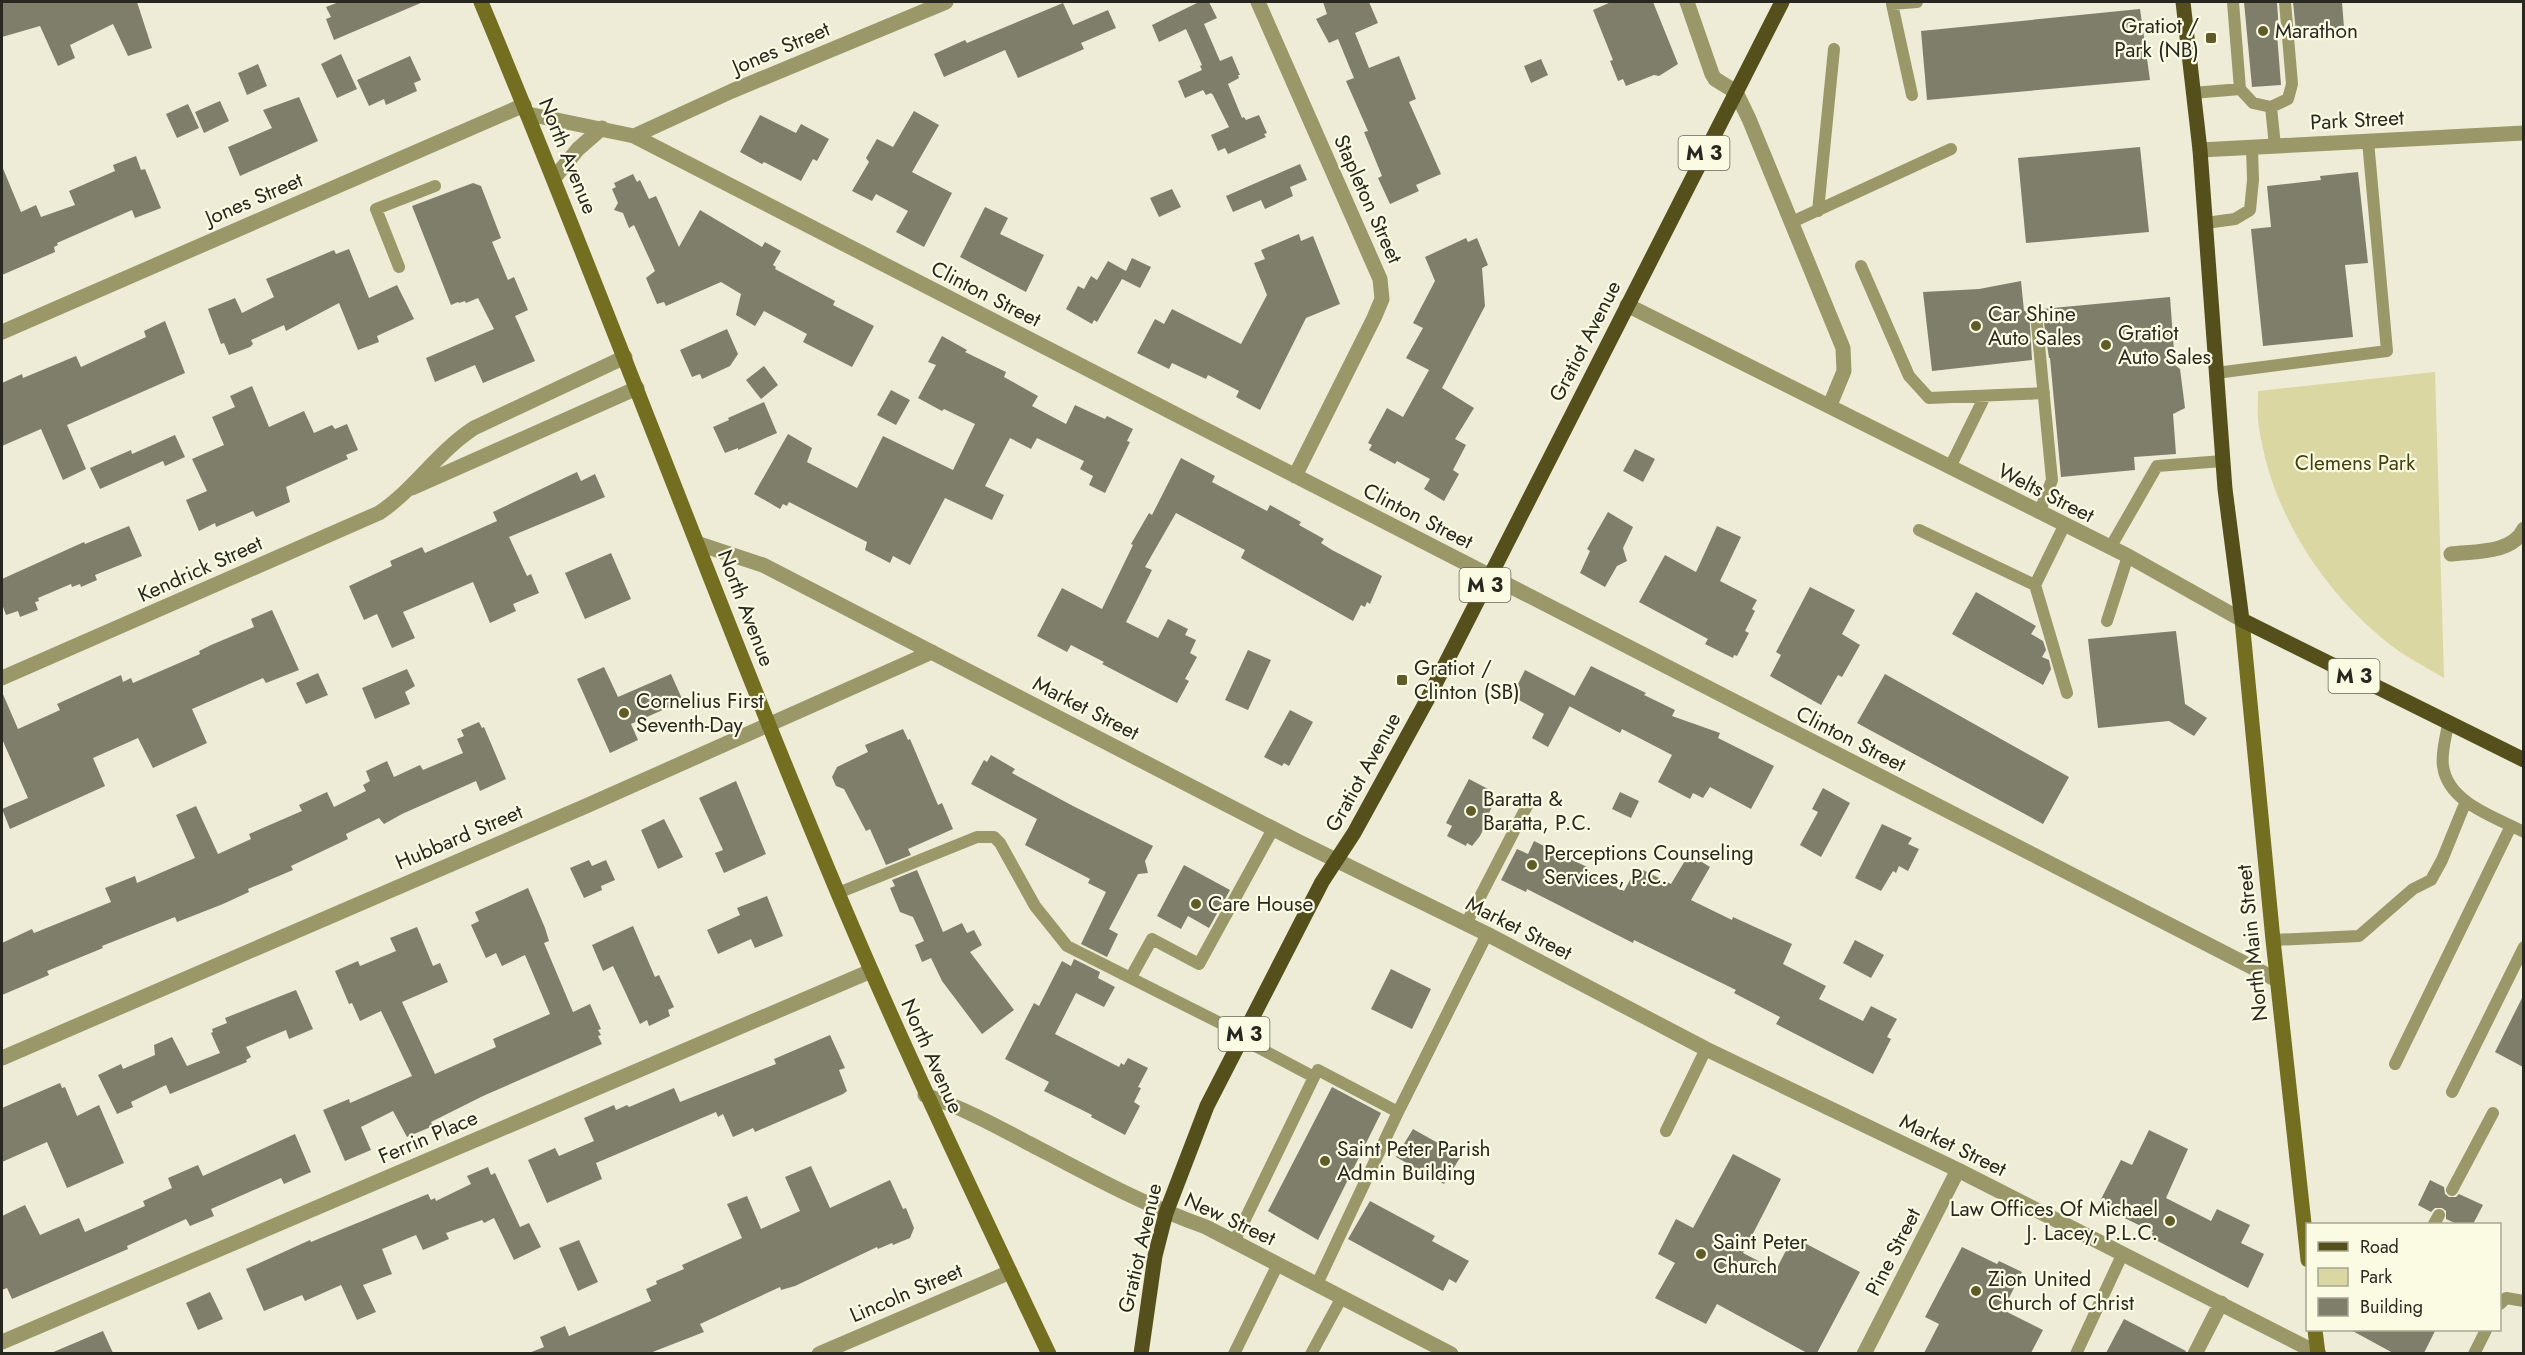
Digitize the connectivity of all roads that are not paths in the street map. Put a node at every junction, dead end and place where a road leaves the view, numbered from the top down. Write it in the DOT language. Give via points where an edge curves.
graph roads {
  1 [pos="481,2"];
  2 [pos="946,2"];
  3 [pos="1258,2"];
  4 [pos="1687,2"];
  5 [pos="1782,2"];
  6 [pos="1917,2"];
  7 [pos="2183,2"];
  8 [pos="2282,5"];
  9 [pos="2237,7"];
  10 [pos="1834,49"];
  11 [pos="2240,89"];
  12 [pos="1736,92"];
  13 [pos="2193,93"];
  14 [pos="1912,95"];
  15 [pos="2271,107"];
  16 [pos="526,110"];
  17 [pos="602,128"];
  18 [pos="2520,133"];
  19 [pos="634,136"];
  20 [pos="2368,141"];
  21 [pos="2275,146"];
  22 [pos="2252,147"];
  23 [pos="2523,148"];
  24 [pos="1951,149"];
  25 [pos="2200,150"];
  26 [pos="555,177"];
  27 [pos="435,186"];
  28 [pos="1818,211"];
  29 [pos="1792,222"];
  30 [pos="2206,223"];
  31 [pos="1861,266"];
  32 [pos="399,267"];
  33 [pos="1627,305"];
  34 [pos="2036,314"];
  35 [pos="2,332"];
  36 [pos="625,357"];
  37 [pos="2216,373"];
  38 [pos="637,388"];
  39 [pos="2044,393"];
  40 [pos="1984,396"];
  41 [pos="1830,405"];
  42 [pos="2223,461"];
  43 [pos="1950,467"];
  44 [pos="1295,476"];
  45 [pos="410,490"];
  46 [pos="2039,513"];
  47 [pos="2064,526"];
  48 [pos="2523,529"];
  49 [pos="1919,530"];
  50 [pos="699,544"];
  51 [pos="2110,548"];
  52 [pos="2451,554"];
  53 [pos="2128,556"];
  54 [pos="1490,576"];
  55 [pos="2035,585"];
  56 [pos="2242,620"];
  57 [pos="2107,621"];
  58 [pos="932,652"];
  59 [pos="2,678"];
  60 [pos="2067,693"];
  61 [pos="2448,724"];
  62 [pos="769,725"];
  63 [pos="2523,760"];
  64 [pos="2466,801"];
  65 [pos="1529,802"];
  66 [pos="2511,826"];
  67 [pos="1273,829"];
  68 [pos="2523,832"];
  69 [pos="1336,861"];
  70 [pos="837,893"];
  71 [pos="1466,924"];
  72 [pos="1487,934"];
  73 [pos="2273,940"];
  74 [pos="2523,947"];
  75 [pos="871,971"];
  76 [pos="1131,977"];
  77 [pos="2277,980"];
  78 [pos="1243,1037"];
  79 [pos="1706,1049"];
  80 [pos="2,1058"];
  81 [pos="2395,1064"];
  82 [pos="1318,1070"];
  83 [pos="2452,1092"];
  84 [pos="926,1095"];
  85 [pos="1398,1112"];
  86 [pos="2493,1113"];
  87 [pos="1666,1131"];
  88 [pos="1958,1170"];
  89 [pos="2452,1190"];
  90 [pos="1166,1213"];
  91 [pos="1234,1242"];
  92 [pos="2306,1251"];
  93 [pos="2123,1253"];
  94 [pos="1278,1264"];
  95 [pos="1010,1272"];
  96 [pos="1317,1284"];
  97 [pos="1342,1298"];
  98 [pos="2523,1301"];
  99 [pos="2501,1302"];
  100 [pos="2221,1303"];
  101 [pos="2315,1331"];
  102 [pos="2485,1331"];
  103 [pos="2,1342"];
  104 [pos="819,1353"];
  105 [pos="1049,1353"];
  106 [pos="1141,1353"];
  107 [pos="1234,1353"];
  108 [pos="1311,1353"];
  109 [pos="1451,1353"];
  110 [pos="1864,1353"];
  111 [pos="2076,1353"];
  112 [pos="2195,1353"];
  113 [pos="2318,1353"];
  114 [pos="2474,1353"];
  1 -- 16 [label="main road, North Avenue"];
  2 -- 19 [label="street, Jones Street"];
  3 -- 44 [label="street, Stapleton Street" via="1382,288 1374,318"];
  4 -- 12 [label="street" via="1715,80"];
  5 -- 12 [label="main road, Gratiot Avenue / M 3"];
  6 -- 14 [label="lane" via="1892,4"];
  7 -- 13 [label="main road"];
  8 -- 15 [label="lane" via="2285,60 2292,84 2288,99"];
  9 -- 11 [label="lane" via="2244,63"];
  10 -- 28 [label="lane"];
  11 -- 13 [label="lane"];
  11 -- 15 [label="lane" via="2253,103"];
  12 -- 29 [label="street"];
  12 -- 33 [label="main road, Gratiot Avenue / M 3"];
  13 -- 25 [label="main road"];
  15 -- 21 [label="lane"];
  16 -- 17 [label="street, Clinton Street"];
  16 -- 26 [label="main road, North Avenue"];
  16 -- 35 [label="street, Jones Street"];
  17 -- 19 [label="street, Clinton Street"];
  17 -- 26 [label="street"];
  18 -- 20 [label="street, Park Street"];
  18 -- 23 [label="street, Park Street"];
  19 -- 44 [label="street, Clinton Street"];
  20 -- 21 [label="street, Park Street"];
  20 -- 37 [label="lane" via="2387,351"];
  21 -- 22 [label="street, Park Street"];
  22 -- 25 [label="street, Park Street"];
  22 -- 30 [label="lane" via="2250,210 2235,219"];
  24 -- 28 [label="lane"];
  25 -- 30 [label="main road"];
  26 -- 36 [label="main road, North Avenue"];
  27 -- 32 [label="lane" via="376,209"];
  28 -- 29 [label="lane"];
  29 -- 41 [label="street" via="1843,348 1844,371"];
  30 -- 37 [label="main road"];
  31 -- 40 [label="lane" via="1909,376 1919,390 1929,398"];
  33 -- 41 [label="street, Welts Street"];
  33 -- 54 [label="main road, Gratiot Avenue / M 3"];
  34 -- 39 [label="lane"];
  36 -- 38 [label="main road, North Avenue"];
  36 -- 45 [label="street, Kendrick Street" via="474,428 444,450"];
  37 -- 42 [label="main road"];
  38 -- 45 [label="street, Kendrick Street"];
  38 -- 50 [label="main road, North Avenue"];
  39 -- 40 [label="lane"];
  39 -- 46 [label="lane" via="2052,480"];
  40 -- 43 [label="lane"];
  41 -- 43 [label="street, Welts Street"];
  42 -- 51 [label="lane" via="2157,466"];
  42 -- 56 [label="main road"];
  43 -- 46 [label="street, Welts Street"];
  44 -- 54 [label="street, Clinton Street"];
  45 -- 59 [label="street, Kendrick Street" via="379,513"];
  46 -- 47 [label="street, Welts Street"];
  47 -- 51 [label="street, Welts Street"];
  47 -- 55 [label="lane"];
  48 -- 52 [label="street" via="2510,544 2500,548"];
  49 -- 55 [label="lane"];
  50 -- 58 [label="street, Market Street" via="764,565"];
  50 -- 62 [label="main road, North Avenue"];
  51 -- 53 [label="street, Welts Street"];
  53 -- 56 [label="street, Welts Street"];
  53 -- 57 [label="lane"];
  54 -- 69 [label="main road, Gratiot Avenue / M 3" via="1426,702"];
  54 -- 77 [label="street, Clinton Street"];
  55 -- 60 [label="lane"];
  56 -- 61 [label="main road, M 3"];
  56 -- 73 [label="main road, North Main Street"];
  58 -- 62 [label="street, Hubbard Street"];
  58 -- 67 [label="street, Market Street"];
  61 -- 63 [label="main road, M 3"];
  61 -- 64 [label="lane" via="2442,763 2451,788"];
  62 -- 70 [label="main road, North Avenue"];
  62 -- 80 [label="street, Hubbard Street"];
  64 -- 66 [label="lane"];
  64 -- 73 [label="lane" via="2431,880 2413,889 2359,936"];
  65 -- 71 [label="lane"];
  66 -- 68 [label="lane"];
  66 -- 81 [label="lane"];
  67 -- 69 [label="street, Market Street"];
  67 -- 76 [label="lane" via="1199,964 1152,939"];
  69 -- 71 [label="street, Market Street"];
  69 -- 78 [label="main road, Gratiot Avenue / M 3"];
  70 -- 75 [label="main road, North Avenue"];
  70 -- 76 [label="lane" via="977,837 994,837 1035,906 1062,941"];
  71 -- 72 [label="street, Market Street"];
  72 -- 79 [label="street, Market Street"];
  72 -- 85 [label="lane"];
  73 -- 77 [label="main road, North Main Street"];
  74 -- 83 [label="lane"];
  75 -- 84 [label="main road, North Avenue"];
  75 -- 103 [label="street, Ferrin Place"];
  76 -- 78 [label="lane"];
  77 -- 92 [label="main road, North Main Street"];
  78 -- 90 [label="main road, Gratiot Avenue / M 3" via="1207,1106"];
  78 -- 91 [label="lane" via="1314,1077"];
  79 -- 87 [label="lane"];
  79 -- 88 [label="street, Market Street"];
  82 -- 85 [label="lane"];
  84 -- 90 [label="street, New Street" via="960,1107"];
  84 -- 95 [label="main road, North Avenue"];
  85 -- 96 [label="lane"];
  86 -- 89 [label="lane"];
  88 -- 93 [label="street, Market Street"];
  88 -- 110 [label="street, Pine Street"];
  90 -- 91 [label="street, New Street"];
  90 -- 106 [label="main road, Gratiot Avenue / M 3" via="1155,1256"];
  91 -- 94 [label="street, New Street"];
  93 -- 100 [label="street, Market Street"];
  93 -- 111 [label="lane"];
  94 -- 96 [label="street, New Street"];
  94 -- 107 [label="lane"];
  95 -- 104 [label="street, Lincoln Street"];
  95 -- 105 [label="main road, North Avenue"];
  96 -- 97 [label="street, New Street"];
  97 -- 108 [label="lane"];
  97 -- 109 [label="street, New Street"];
  98 -- 99 [label="lane" via="2506,1298"];
  100 -- 112 [label="street"];
  100 -- 113 [label="street, Market Street"];
  101 -- 113 [label="main road"];
  102 -- 114 [label="lane"];
}
